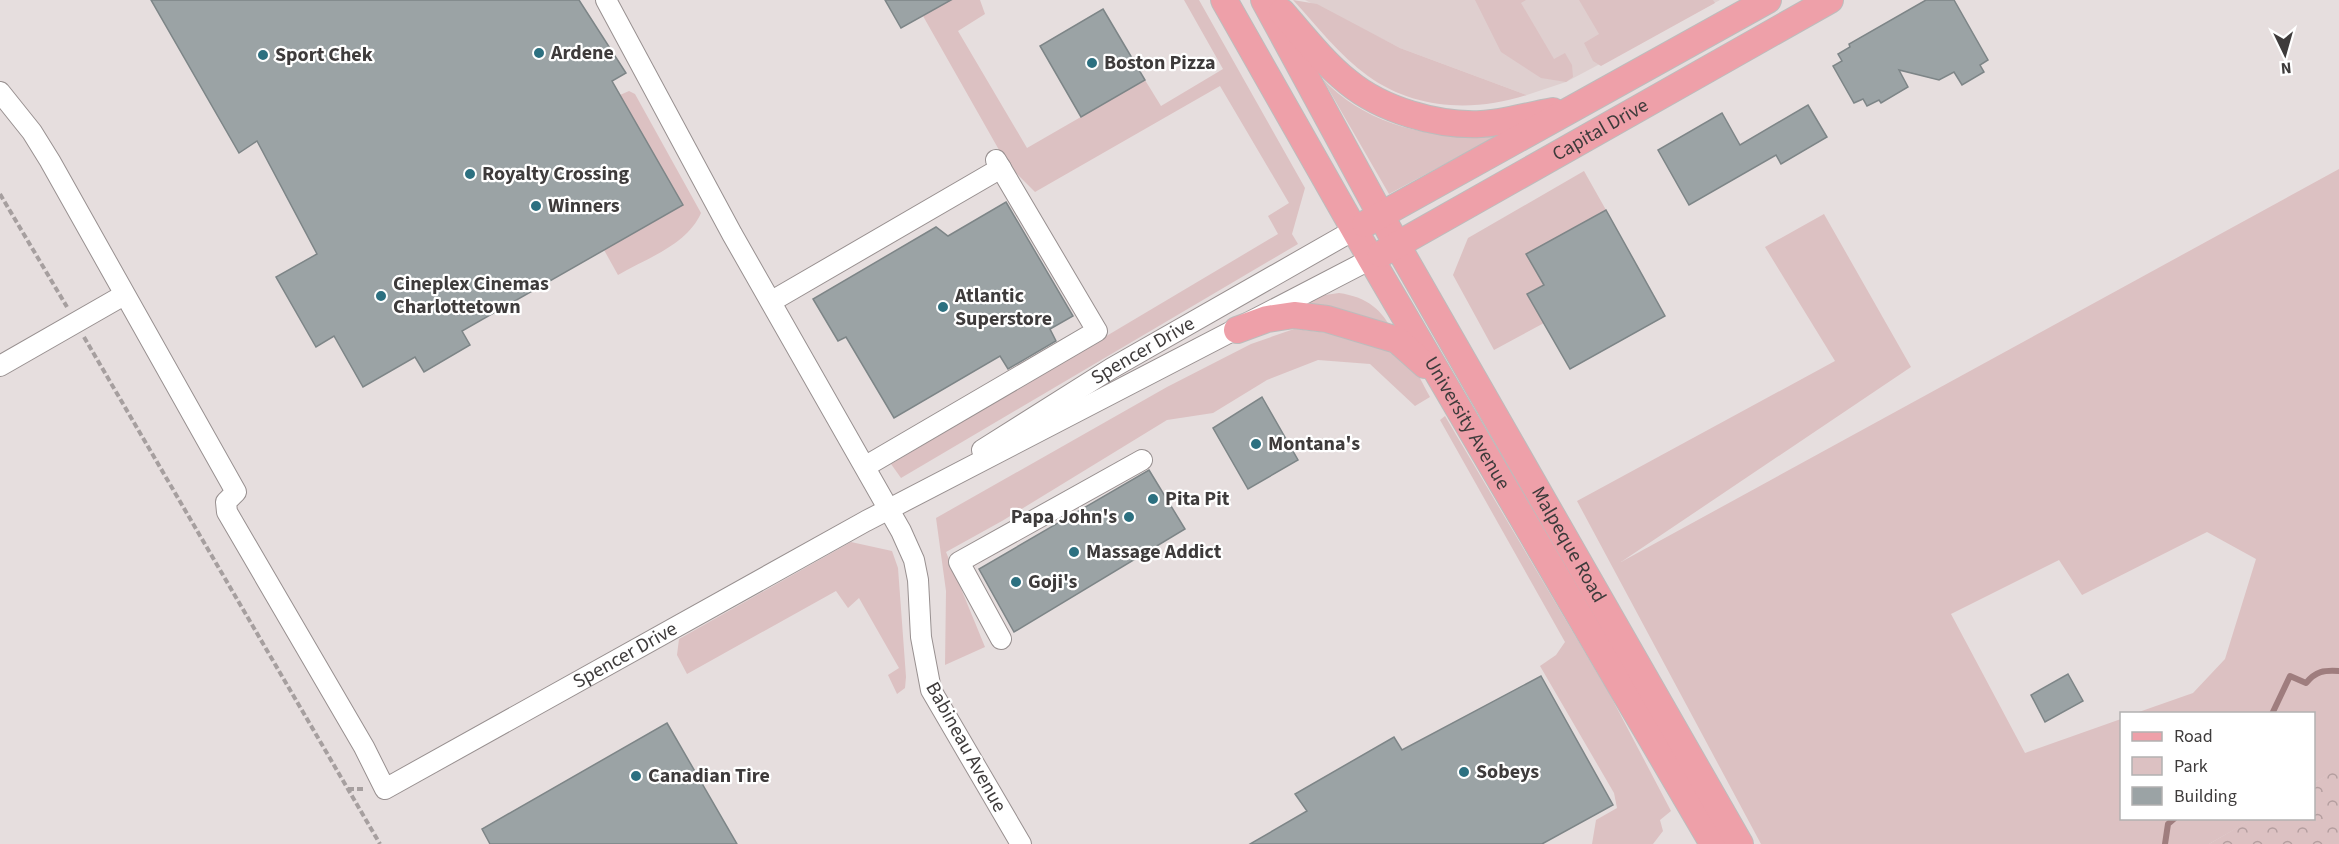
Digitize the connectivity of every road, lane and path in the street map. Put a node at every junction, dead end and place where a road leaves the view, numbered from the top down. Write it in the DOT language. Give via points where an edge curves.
graph roads {
  1 [pos="606,0"];
  2 [pos="1224,0"];
  3 [pos="1264,0"];
  4 [pos="1272,0"];
  5 [pos="1768,0"];
  6 [pos="1830,0"];
  7 [pos="0,92"];
  8 [pos="1576,106"];
  9 [pos="0,194"];
  10 [pos="1380,215"];
  11 [pos="1354,230"];
  12 [pos="1397,245"];
  13 [pos="1371,259"];
  14 [pos="124,295"];
  15 [pos="772,301"];
  16 [pos="76,322"];
  17 [pos="1237,330"];
  18 [pos="0,366"];
  19 [pos="1475,435"];
  20 [pos="1143,460"];
  21 [pos="866,466"];
  22 [pos="913,497"];
  23 [pos="890,509"];
  24 [pos="1001,639"];
  25 [pos="380,844"];
  26 [pos="1021,844"];
  27 [pos="1713,844"];
  28 [pos="1740,844"];
  1 -- 15 [label="street, Babineau Avenue"];
  2 -- 11 [label="main road, University Avenue"];
  3 -- 10 [label="main road"];
  4 -- 8 [label="main road" via="1349,83 1383,103 1443,122 1483,124"];
  5 -- 8 [label="main road, Capital Drive"];
  6 -- 12 [label="main road, Capital Drive"];
  7 -- 14 [label="street" via="50,161"];
  8 -- 10 [label="main road, Capital Drive"];
  9 -- 16 [label="path"];
  10 -- 11 [label="main road, Spencer Drive"];
  10 -- 12 [label="main road"];
  11 -- 13 [label="main road, University Avenue"];
  11 -- 22 [label="street, Spencer Drive" via="1112,368 1006,433"];
  12 -- 13 [label="main road, Capital Drive"];
  12 -- 28 [label="main road, Malpeque Road"];
  13 -- 17 [label="street, Spencer Drive"];
  13 -- 19 [label="main road, University Avenue"];
  14 -- 16 [label="street"];
  14 -- 23 [label="street, Spencer Drive" via="236,492 226,502 227,512 385,789"];
  15 -- 21 [label="street, Babineau Avenue"];
  15 -- 21 [label="street" via="998,164 1097,331"];
  16 -- 18 [label="street"];
  16 -- 25 [label="path"];
  17 -- 19 [label="main road" via="1267,319 1294,315 1327,319 1397,340 1435,376"];
  17 -- 22 [label="street, Spencer Drive"];
  19 -- 27 [label="main road, University Avenue"];
  20 -- 24 [label="street" via="959,562"];
  21 -- 23 [label="street, Babineau Avenue"];
  22 -- 23 [label="street, Spencer Drive"];
  23 -- 26 [label="street, Babineau Avenue" via="914,560 921,637 931,690"];
}
